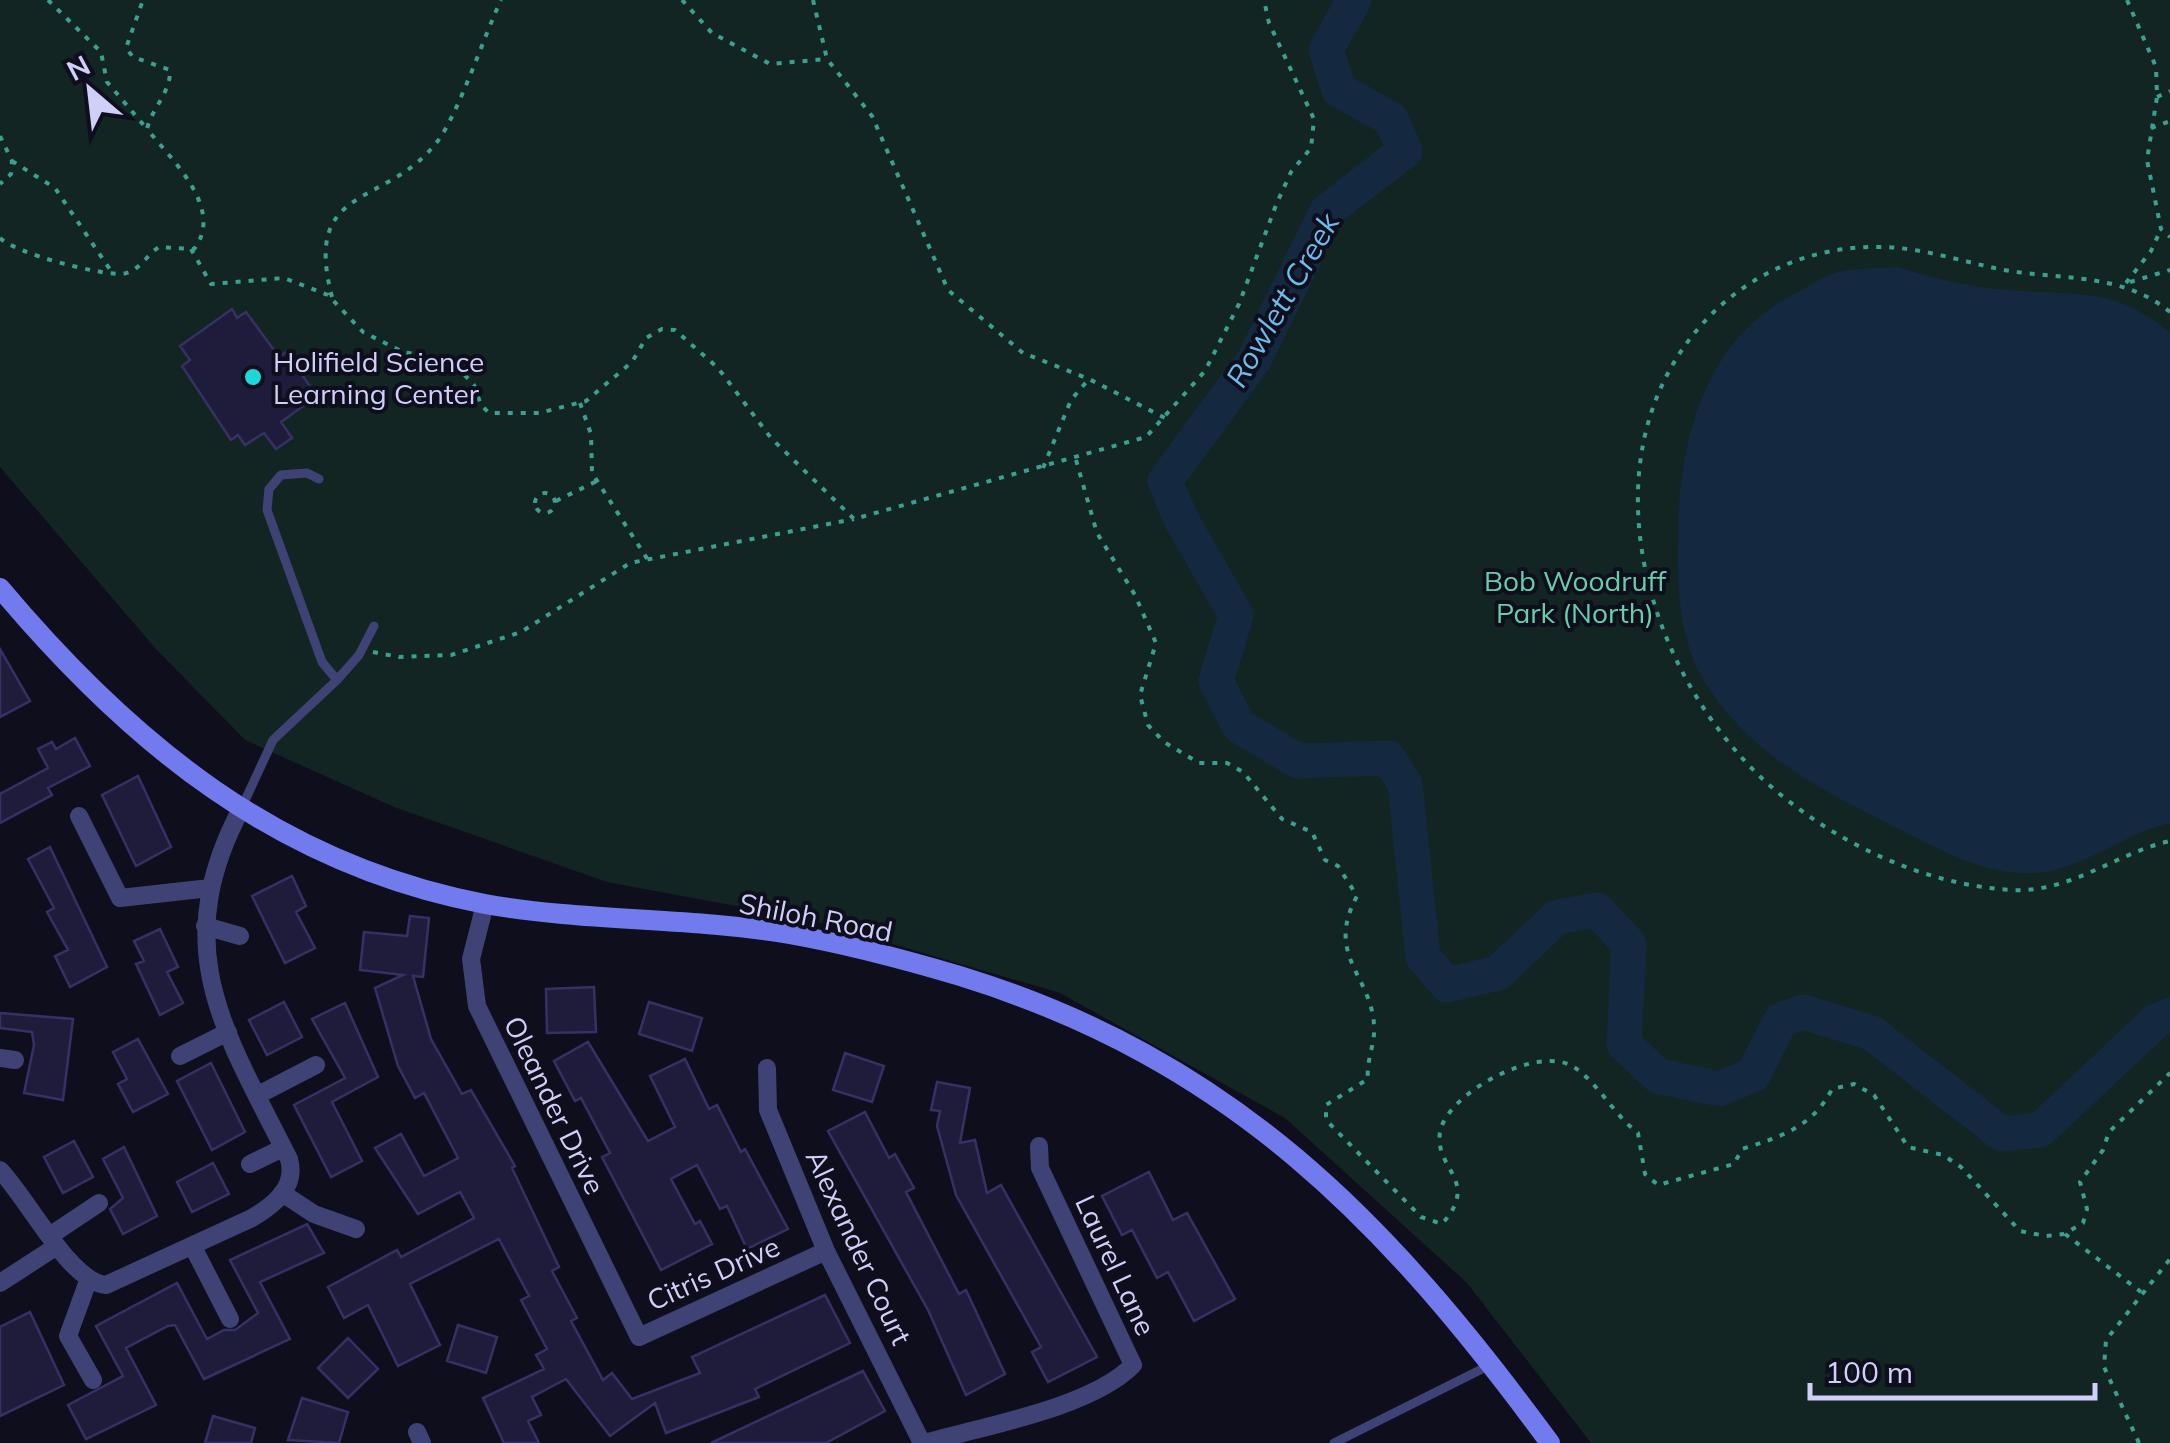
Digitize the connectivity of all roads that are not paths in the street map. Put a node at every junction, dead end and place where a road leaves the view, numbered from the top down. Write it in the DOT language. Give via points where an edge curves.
graph roads {
  1 [pos="320,480"];
  2 [pos="0,588"];
  3 [pos="374,626"];
  4 [pos="337,680"];
  5 [pos="241,809"];
  6 [pos="79,816"];
  7 [pos="210,888"];
  8 [pos="486,904"];
  9 [pos="205,926"];
  10 [pos="240,936"];
  11 [pos="228,1032"];
  12 [pos="180,1056"];
  13 [pos="316,1065"];
  14 [pos="768,1068"];
  15 [pos="258,1095"];
  16 [pos="1040,1146"];
  17 [pos="284,1148"];
  18 [pos="250,1164"];
  19 [pos="0,1170"];
  20 [pos="282,1193"];
  21 [pos="99,1203"];
  22 [pos="356,1229"];
  23 [pos="54,1240"];
  24 [pos="193,1247"];
  25 [pos="826,1251"];
  26 [pos="88,1281"];
  27 [pos="0,1284"];
  28 [pos="230,1319"];
  29 [pos="629,1322"];
  30 [pos="1492,1364"];
  31 [pos="92,1380"];
  32 [pos="923,1443"];
  33 [pos="1334,1443"];
  34 [pos="1550,1443"];
  1 -- 4 [label="lane" via="307,472 281,475 269,489 267,510 322,662"];
  2 -- 5 [label="main road, Shiloh Road" via="62,662 144,739"];
  3 -- 4 [label="lane"];
  4 -- 5 [label="lane" via="273,740"];
  5 -- 7 [label="street"];
  5 -- 8 [label="main road, Shiloh Road" via="349,863"];
  6 -- 7 [label="street" via="120,898"];
  7 -- 9 [label="street"];
  8 -- 29 [label="street, Oleander Drive" via="471,959 477,1006"];
  8 -- 30 [label="main road, Shiloh Road" via="790,934 960,976 1044,1007 1144,1054 1294,1154 1398,1251"];
  9 -- 10 [label="street"];
  9 -- 11 [label="street" via="208,976"];
  11 -- 12 [label="street"];
  11 -- 15 [label="street"];
  13 -- 15 [label="street"];
  14 -- 25 [label="street, Alexander Court" via="768,1110"];
  15 -- 17 [label="street"];
  16 -- 32 [label="street, Laurel Lane" via="1040,1168 1133,1365 1118,1380 1020,1419"];
  17 -- 18 [label="street"];
  17 -- 20 [label="street" via="292,1168"];
  19 -- 23 [label="street"];
  20 -- 22 [label="street"];
  20 -- 24 [label="street" via="265,1210"];
  21 -- 23 [label="street"];
  23 -- 26 [label="street"];
  23 -- 27 [label="street"];
  24 -- 26 [label="street" via="116,1283"];
  24 -- 28 [label="street"];
  25 -- 29 [label="street, Citris Drive" via="639,1338"];
  25 -- 32 [label="street, Alexander Court"];
  26 -- 31 [label="street" via="68,1336"];
  30 -- 33 [label="lane"];
  30 -- 34 [label="main road, Shiloh Road"];
}
